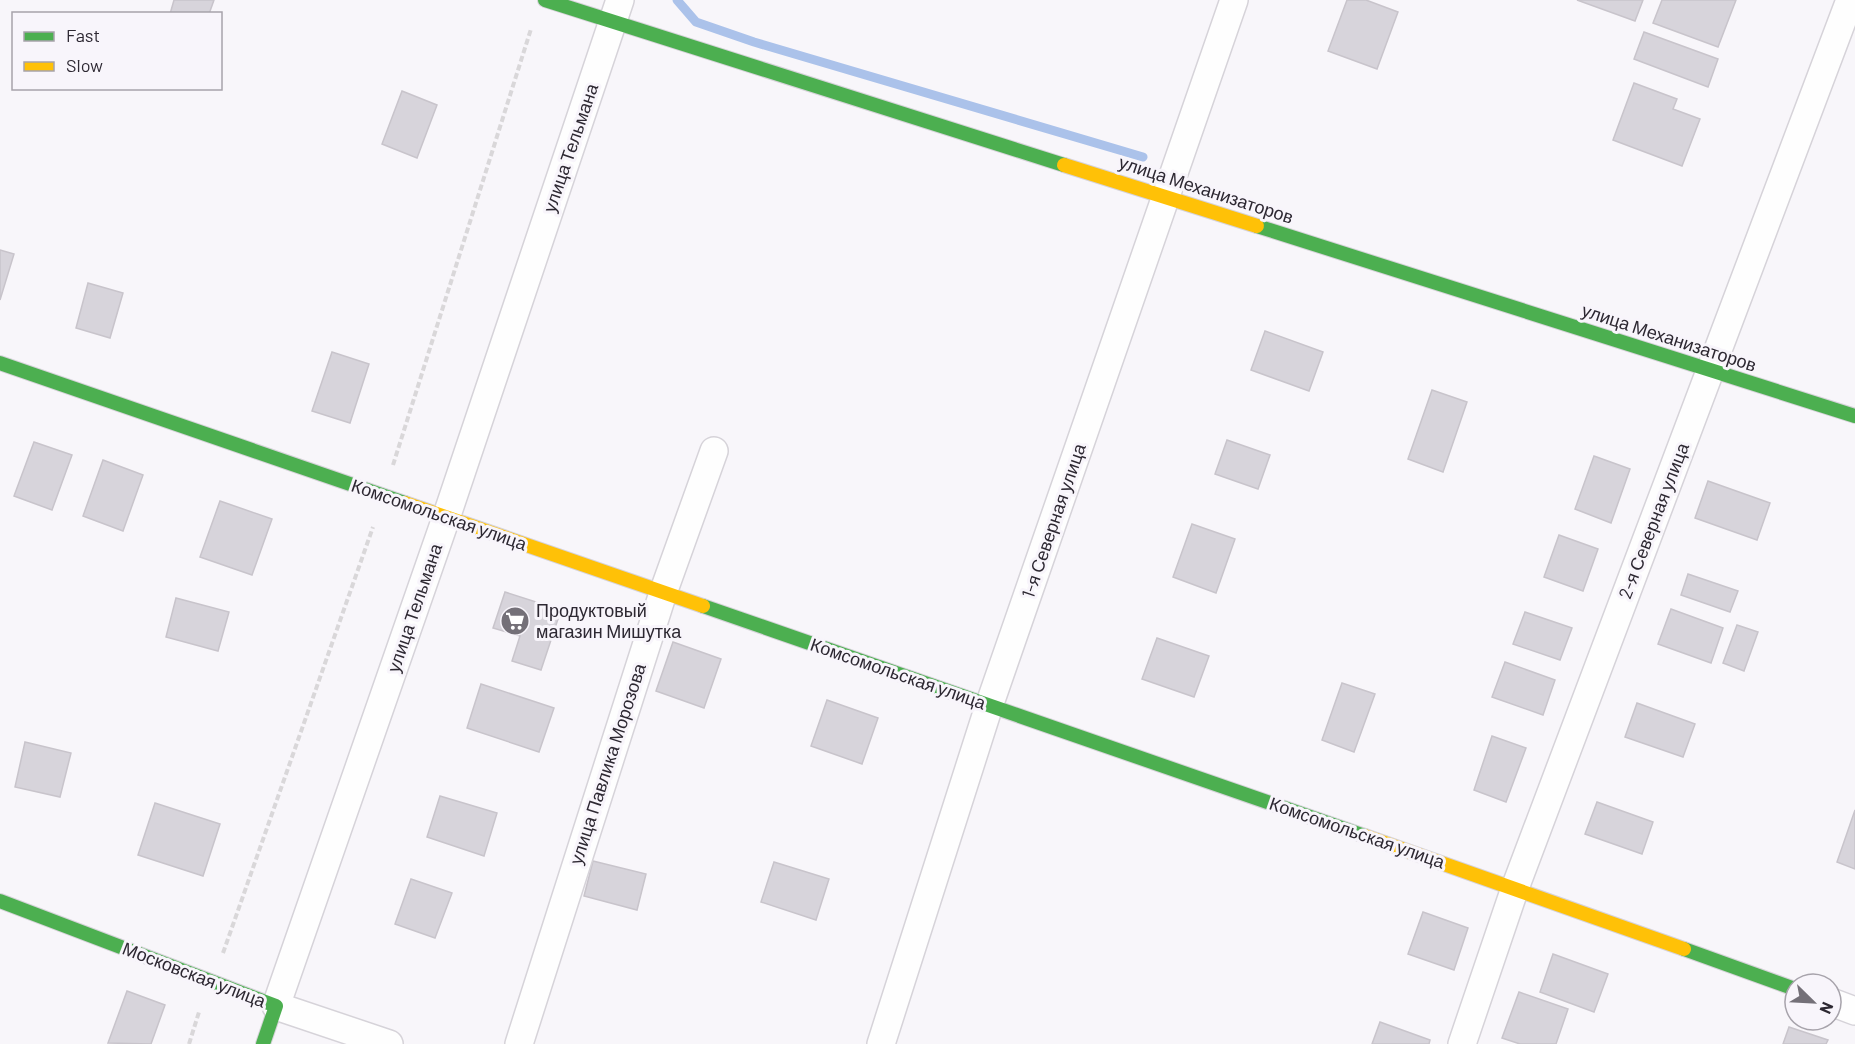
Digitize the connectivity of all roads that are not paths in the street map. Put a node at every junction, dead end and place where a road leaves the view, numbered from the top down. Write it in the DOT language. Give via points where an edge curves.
graph roads {
  1 [pos="545,0"];
  2 [pos="1234,0"];
  3 [pos="1850,0"];
  4 [pos="616,11"];
  5 [pos="1167,197"];
  6 [pos="0,363"];
  7 [pos="1711,371"];
  8 [pos="1855,416"];
  9 [pos="714,451"];
  10 [pos="446,518"];
  11 [pos="663,593"];
  12 [pos="989,706"];
  13 [pos="1515,888"];
  14 [pos="0,901"];
  15 [pos="1783,985"];
  16 [pos="276,1006"];
  17 [pos="263,1044"];
  18 [pos="389,1044"];
  19 [pos="519,1044"];
  20 [pos="881,1044"];
  21 [pos="1462,1044"];
  1 -- 4 [label="street, улица Механизаторов"];
  2 -- 5 [label="street, 1-я Северная улица"];
  3 -- 7 [label="street, 2-я Северная улица"];
  4 -- 5 [label="street, улица Механизаторов"];
  4 -- 10 [label="street, улица Тельмана"];
  5 -- 7 [label="street, улица Механизаторов"];
  5 -- 12 [label="street, 1-я Северная улица"];
  6 -- 10 [label="street, Комсомольская улица"];
  7 -- 8 [label="street, улица Механизаторов"];
  7 -- 13 [label="street, 2-я Северная улица"];
  9 -- 11 [label="street, улица Павлика Морозова"];
  10 -- 11 [label="street, Комсомольская улица"];
  10 -- 16 [label="street, улица Тельмана"];
  11 -- 12 [label="street, Комсомольская улица"];
  11 -- 19 [label="street, улица Павлика Морозова"];
  12 -- 13 [label="street, Комсомольская улица"];
  12 -- 20 [label="street, 1-я Северная улица"];
  13 -- 15 [label="street, Комсомольская улица"];
  13 -- 21 [label="street, 2-я Северная улица"];
  14 -- 16 [label="street, Московская улица"];
  16 -- 17 [label="street, улица Тельмана"];
  16 -- 18 [label="street, Московская улица"];
}
